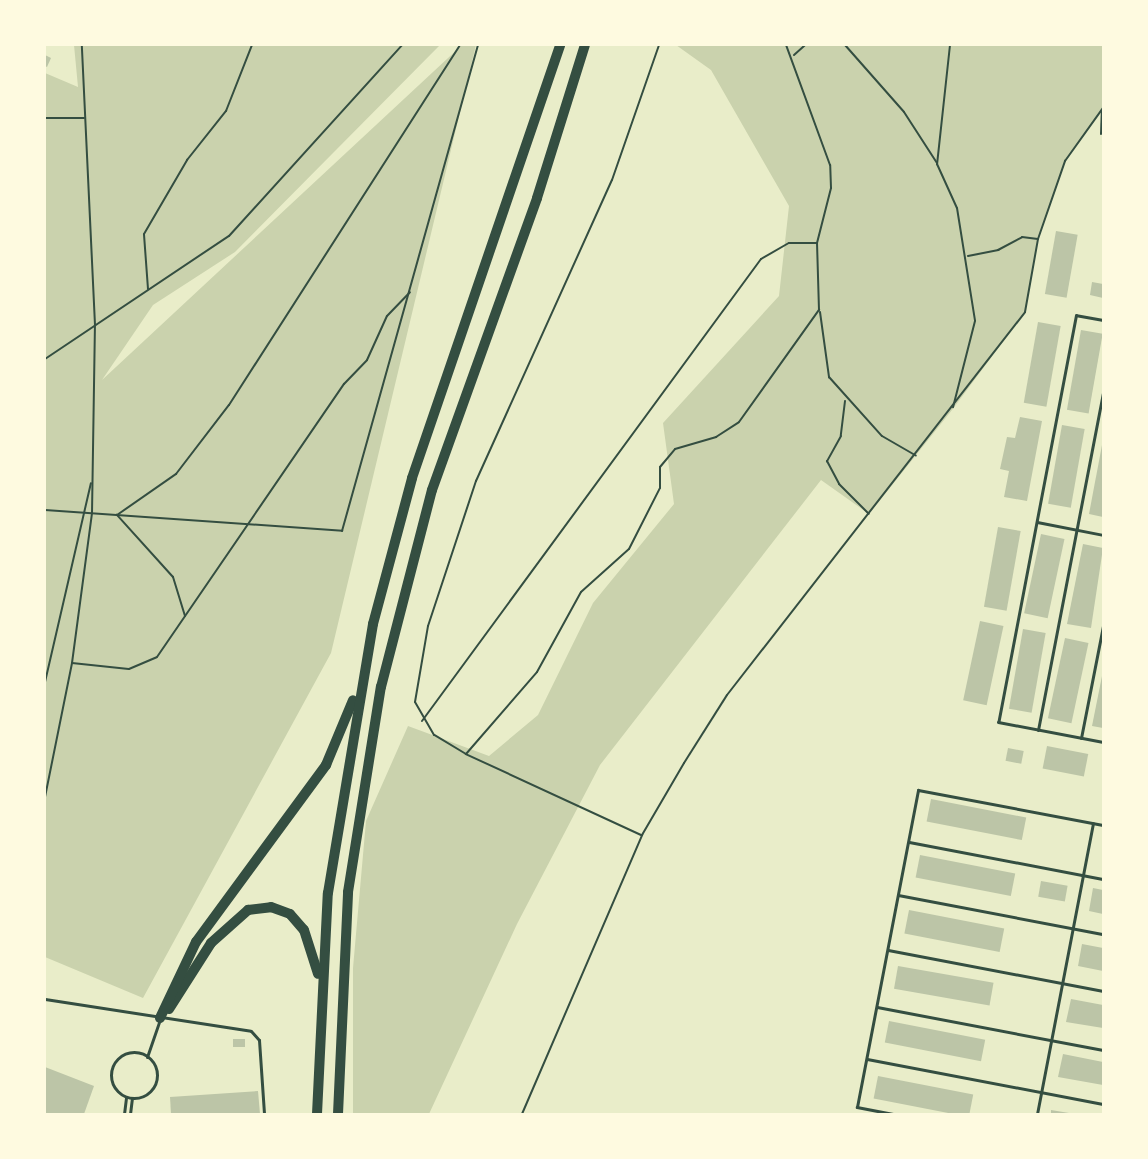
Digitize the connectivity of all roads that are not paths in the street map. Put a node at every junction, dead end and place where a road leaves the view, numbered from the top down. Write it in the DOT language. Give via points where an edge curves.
graph roads {
  1 [pos="560,45"];
  2 [pos="585,45"];
  3 [pos="1103,320"];
  4 [pos="1103,393"];
  5 [pos="1036,522"];
  6 [pos="1077,530"];
  7 [pos="1103,535"];
  8 [pos="1103,626"];
  9 [pos="357,692"];
  10 [pos="1038,730"];
  11 [pos="1081,738"];
  12 [pos="1103,742"];
  13 [pos="1093,823"];
  14 [pos="1103,825"];
  15 [pos="909,842"];
  16 [pos="1083,875"];
  17 [pos="1103,879"];
  18 [pos="898,895"];
  19 [pos="1073,928"];
  20 [pos="1103,934"];
  21 [pos="888,950"];
  22 [pos="320,979"];
  23 [pos="1062,983"];
  24 [pos="1103,991"];
  25 [pos="45,999"];
  26 [pos="877,1007"];
  27 [pos="160,1018"];
  28 [pos="1052,1040"];
  29 [pos="1103,1050"];
  30 [pos="147,1057"];
  31 [pos="867,1059"];
  32 [pos="1041,1092"];
  33 [pos="126,1097"];
  34 [pos="132,1098"];
  35 [pos="1103,1104"];
  36 [pos="124,1114"];
  37 [pos="130,1114"];
  38 [pos="264,1114"];
  39 [pos="317,1114"];
  40 [pos="338,1114"];
  41 [pos="893,1114"];
  42 [pos="1037,1114"];
  1 -- 9 [label="highway" via="412,478"];
  2 -- 40 [label="highway" via="537,198 432,490 381,687 348,892"];
  3 -- 5 [label="lane" via="1076,315"];
  4 -- 6 [label="lane"];
  5 -- 6 [label="lane"];
  5 -- 10 [label="lane" via="998,722"];
  6 -- 7 [label="lane"];
  6 -- 10 [label="lane"];
  8 -- 11 [label="lane"];
  9 -- 22 [label="highway"];
  9 -- 27 [label="highway" via="326,765 196,942"];
  10 -- 11 [label="lane"];
  11 -- 12 [label="lane"];
  13 -- 14 [label="lane"];
  13 -- 15 [label="lane" via="918,790"];
  13 -- 16 [label="lane"];
  15 -- 16 [label="lane"];
  15 -- 18 [label="lane"];
  16 -- 17 [label="lane"];
  16 -- 19 [label="lane"];
  18 -- 19 [label="lane"];
  18 -- 21 [label="lane"];
  19 -- 20 [label="lane"];
  19 -- 23 [label="lane"];
  21 -- 23 [label="lane"];
  21 -- 26 [label="lane"];
  22 -- 27 [label="highway" via="304,930 290,914 271,907 248,910 211,943 183,993"];
  22 -- 39 [label="highway"];
  23 -- 24 [label="lane"];
  23 -- 28 [label="lane"];
  25 -- 27 [label="lane"];
  26 -- 28 [label="lane"];
  26 -- 31 [label="lane"];
  27 -- 30 [label="lane"];
  27 -- 38 [label="lane" via="252,1030 259,1040"];
  28 -- 29 [label="lane"];
  28 -- 32 [label="lane"];
  30 -- 33 [label="lane" via="128,1053 112,1067 114,1087"];
  30 -- 34 [label="lane" via="156,1080 144,1095"];
  31 -- 32 [label="lane"];
  31 -- 41 [label="lane" via="858,1107"];
  32 -- 35 [label="lane"];
  32 -- 42 [label="lane"];
  33 -- 34 [label="lane"];
  33 -- 36 [label="lane"];
  34 -- 37 [label="lane"];
}
